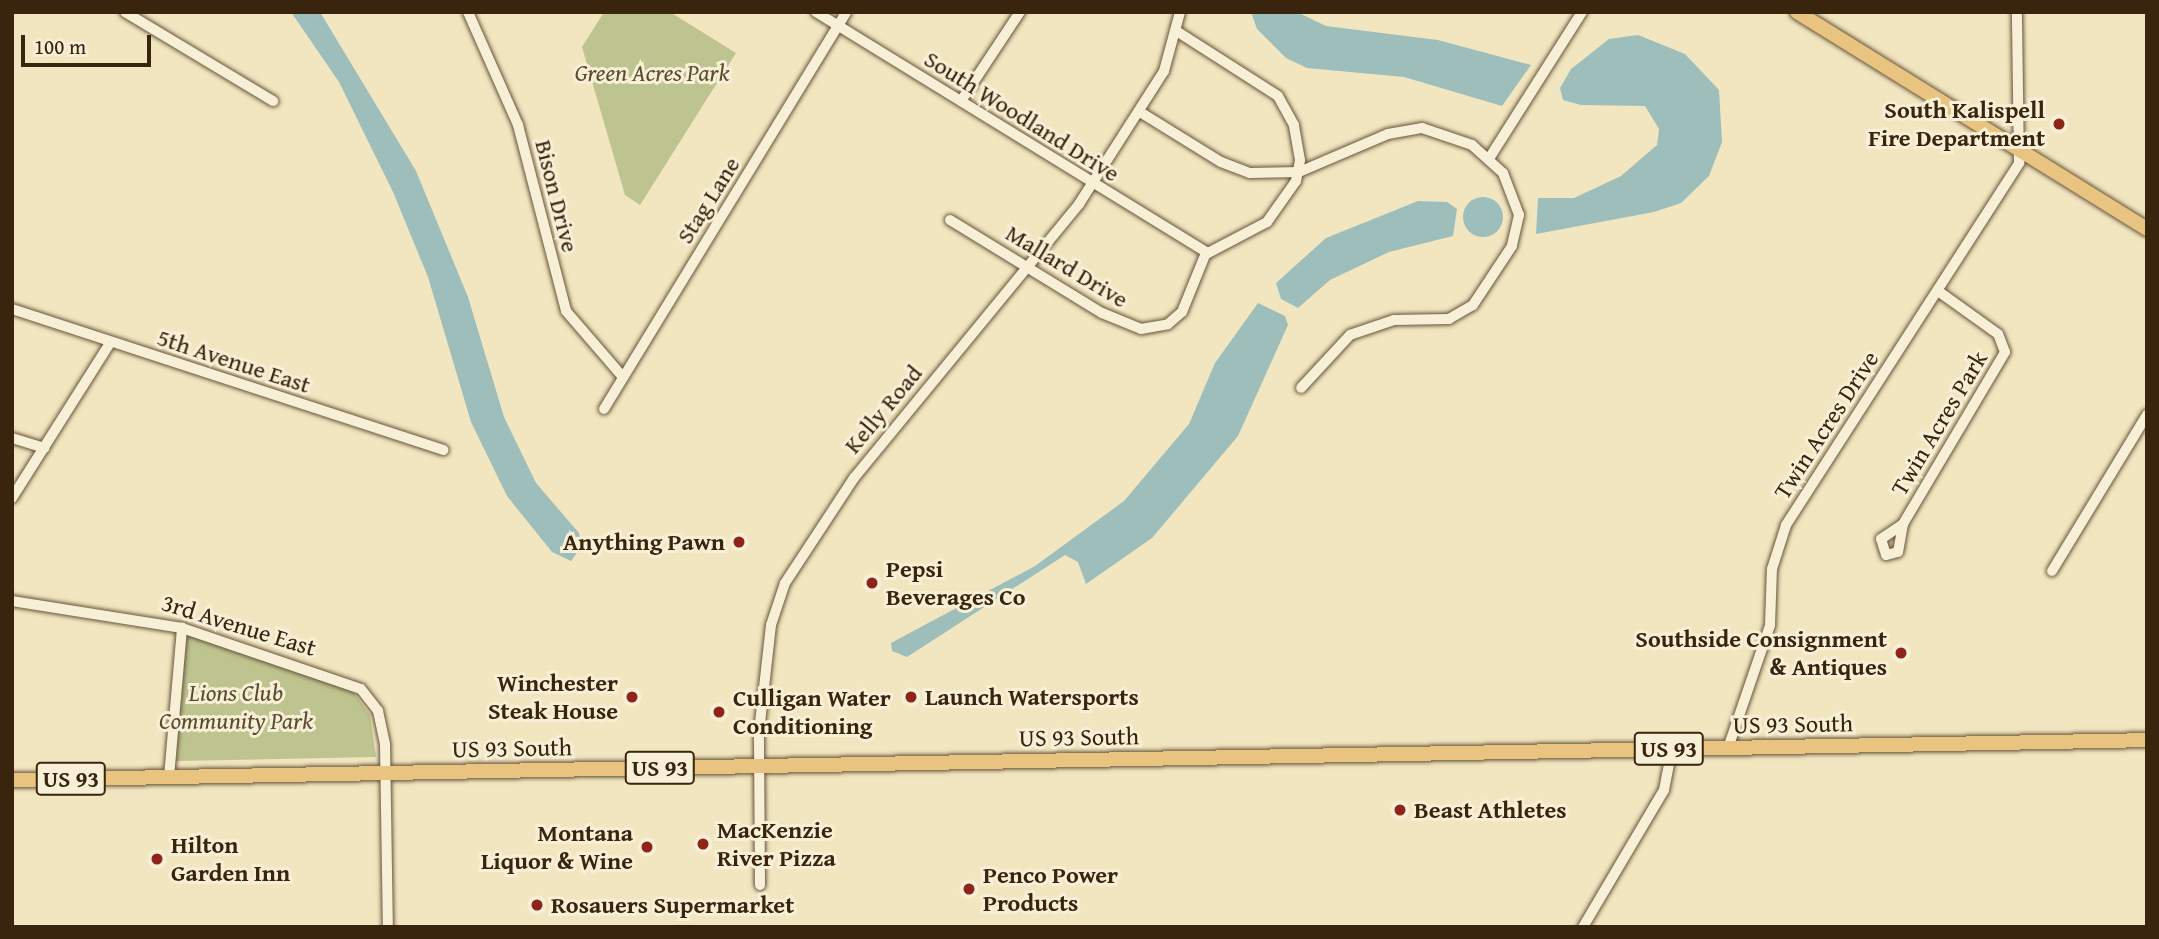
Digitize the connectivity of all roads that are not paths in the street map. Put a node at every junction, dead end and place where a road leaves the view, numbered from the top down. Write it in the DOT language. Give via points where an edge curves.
graph roads {
  1 [pos="125,12"];
  2 [pos="468,12"];
  3 [pos="816,12"];
  4 [pos="846,12"];
  5 [pos="1020,12"];
  6 [pos="1180,12"];
  7 [pos="1582,12"];
  8 [pos="1797,12"];
  9 [pos="2017,12"];
  10 [pos="838,26"];
  11 [pos="1178,32"];
  12 [pos="273,101"];
  13 [pos="961,102"];
  14 [pos="1140,113"];
  15 [pos="2021,150"];
  16 [pos="1490,157"];
  17 [pos="1299,172"];
  18 [pos="1092,184"];
  19 [pos="950,220"];
  20 [pos="2147,229"];
  21 [pos="1206,253"];
  22 [pos="1029,268"];
  23 [pos="1938,291"];
  24 [pos="12,309"];
  25 [pos="110,343"];
  26 [pos="623,377"];
  27 [pos="1301,388"];
  28 [pos="604,409"];
  29 [pos="2147,415"];
  30 [pos="12,438"];
  31 [pos="44,448"];
  32 [pos="444,450"];
  33 [pos="12,498"];
  34 [pos="1903,524"];
  35 [pos="2052,571"];
  36 [pos="12,601"];
  37 [pos="182,628"];
  38 [pos="2147,740"];
  39 [pos="1728,748"];
  40 [pos="1672,749"];
  41 [pos="757,766"];
  42 [pos="385,773"];
  43 [pos="169,777"];
  44 [pos="12,780"];
  45 [pos="760,885"];
  46 [pos="388,927"];
  47 [pos="1583,927"];
  1 -- 12 [label="street"];
  2 -- 26 [label="street, Bison Drive" via="517,125 566,311"];
  3 -- 10 [label="street, South Woodland Drive"];
  4 -- 10 [label="street, Stag Lane"];
  5 -- 13 [label="street"];
  6 -- 11 [label="street, Kelly Road"];
  7 -- 16 [label="street"];
  8 -- 15 [label="main road"];
  9 -- 15 [label="street"];
  10 -- 13 [label="street, South Woodland Drive"];
  10 -- 26 [label="street, Stag Lane"];
  11 -- 14 [label="street, Kelly Road"];
  11 -- 17 [label="street" via="1278,96 1294,125"];
  13 -- 18 [label="street, South Woodland Drive"];
  14 -- 17 [label="street" via="1230,167 1268,176"];
  14 -- 18 [label="street, Kelly Road"];
  15 -- 20 [label="main road"];
  15 -- 23 [label="street, Twin Acres Drive" via="2014,172"];
  16 -- 17 [label="street" via="1443,132 1411,129"];
  16 -- 27 [label="street" via="1515,194 1519,215 1512,246 1473,305 1449,319 1394,320 1350,335"];
  17 -- 21 [label="street" via="1267,222"];
  18 -- 21 [label="street, South Woodland Drive"];
  18 -- 22 [label="street, Kelly Road"];
  19 -- 22 [label="street, Mallard Drive"];
  21 -- 22 [label="street, Mallard Drive" via="1182,313 1150,330 1122,324"];
  22 -- 41 [label="street, Kelly Road" via="854,478 791,570 771,625"];
  23 -- 34 [label="street, Twin Acres Park" via="1992,328 2005,352"];
  23 -- 39 [label="street, Twin Acres Drive" via="1786,525 1772,569 1770,625"];
  24 -- 25 [label="street, 5th Avenue East"];
  25 -- 31 [label="street"];
  25 -- 32 [label="street, 5th Avenue East"];
  26 -- 28 [label="street, Stag Lane"];
  29 -- 35 [label="street"];
  30 -- 31 [label="street"];
  31 -- 33 [label="street"];
  36 -- 37 [label="street, 3rd Avenue East"];
  37 -- 42 [label="street, 3rd Avenue East" via="361,689 382,724"];
  37 -- 43 [label="street"];
  38 -- 39 [label="main road, US 93 South / US 93"];
  39 -- 40 [label="main road, US 93 South / US 93"];
  40 -- 41 [label="main road, US 93 South / US 93"];
  40 -- 47 [label="street" via="1664,790"];
  41 -- 42 [label="main road, US 93 South / US 93"];
  41 -- 45 [label="street, Kelly Road"];
  42 -- 43 [label="main road, US 93 South / US 93"];
  42 -- 46 [label="street, 3rd Avenue East"];
  43 -- 44 [label="main road, US 93 South / US 93"];
}
